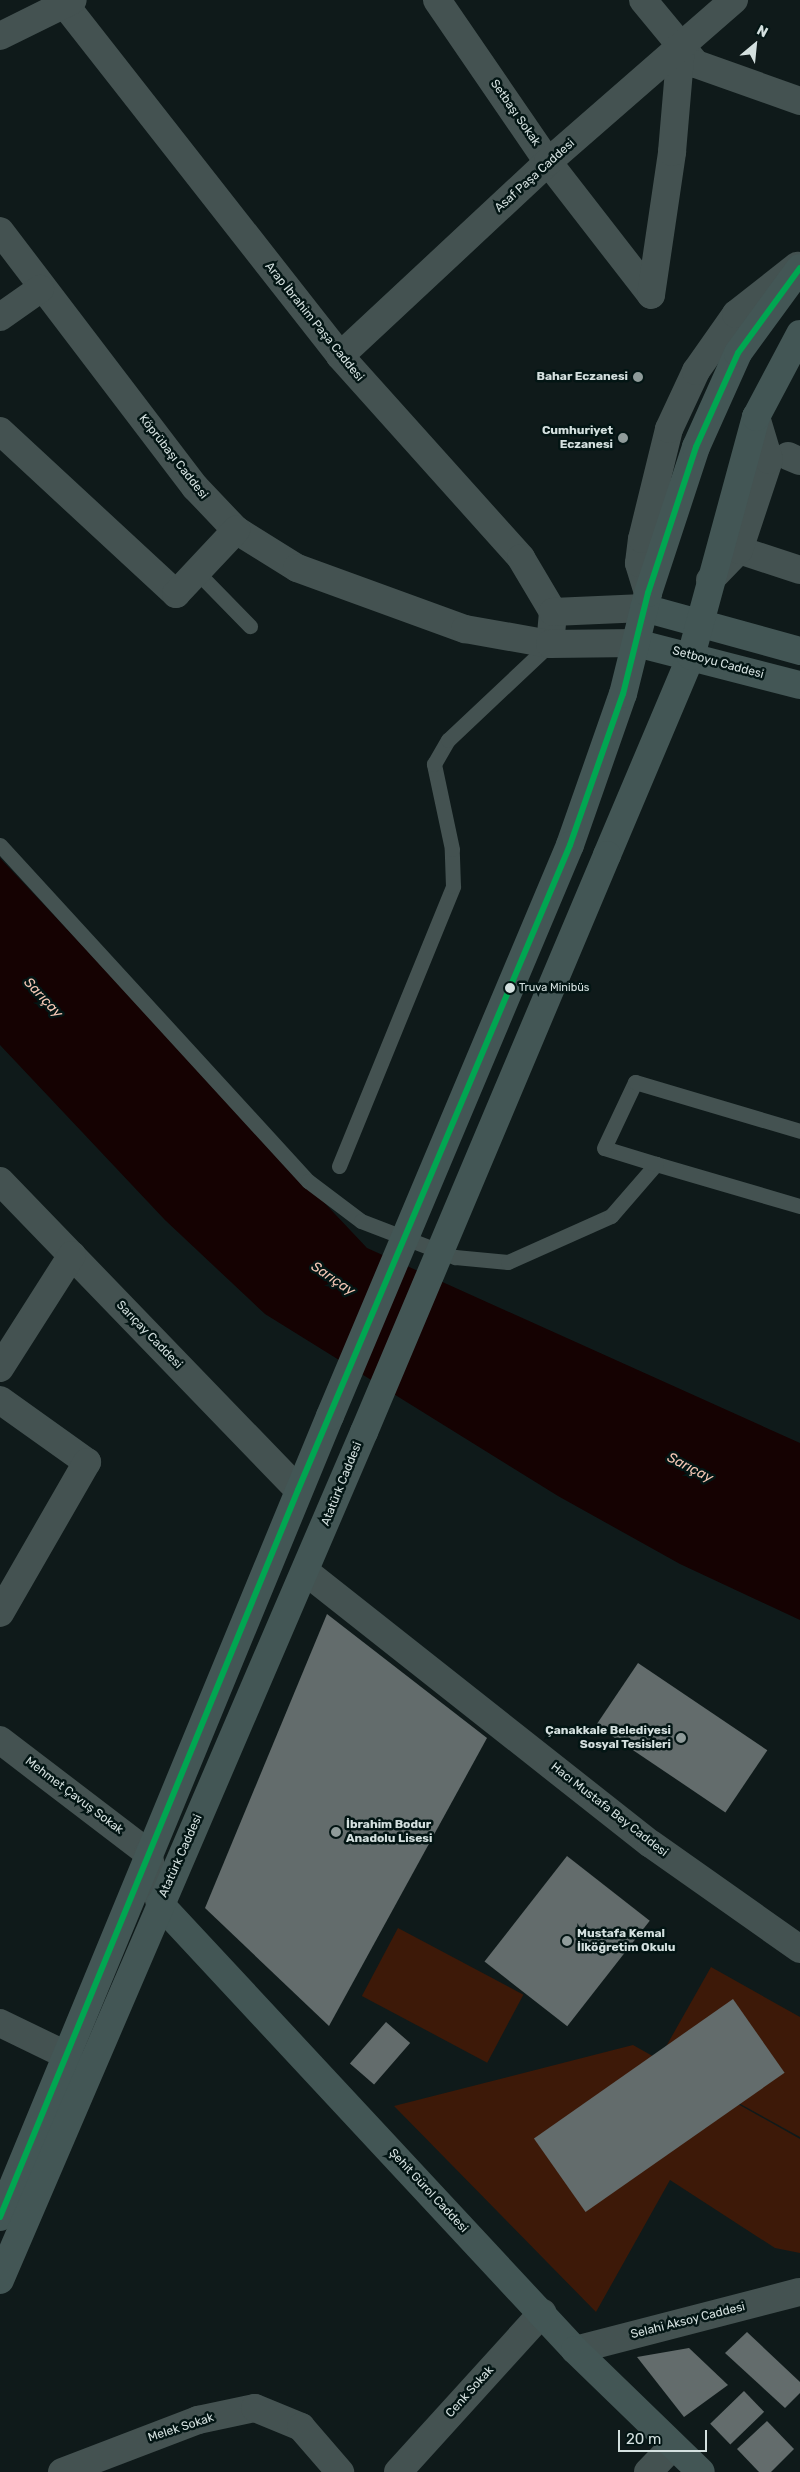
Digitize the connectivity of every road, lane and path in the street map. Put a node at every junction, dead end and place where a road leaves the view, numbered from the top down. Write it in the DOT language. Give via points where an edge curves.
graph roads {
  1 [pos="437,0"];
  2 [pos="643,0"];
  3 [pos="734,0"];
  4 [pos="68,2"];
  5 [pos="0,36"];
  6 [pos="681,46"];
  7 [pos="800,101"];
  8 [pos="548,162"];
  9 [pos="0,231"];
  10 [pos="800,263"];
  11 [pos="800,268"];
  12 [pos="40,289"];
  13 [pos="0,317"];
  14 [pos="800,334"];
  15 [pos="340,356"];
  16 [pos="792,359"];
  17 [pos="756,417"];
  18 [pos="0,431"];
  19 [pos="236,530"];
  20 [pos="739,550"];
  21 [pos="800,570"];
  22 [pos="199,574"];
  23 [pos="710,580"];
  24 [pos="646,600"];
  25 [pos="553,612"];
  26 [pos="699,621"];
  27 [pos="250,626"];
  28 [pos="636,643"];
  29 [pos="550,644"];
  30 [pos="800,651"];
  31 [pos="691,656"];
  32 [pos="800,685"];
  33 [pos="0,844"];
  34 [pos="800,1130"];
  35 [pos="656,1164"];
  36 [pos="339,1166"];
  37 [pos="0,1180"];
  38 [pos="800,1206"];
  39 [pos="72,1255"];
  40 [pos="0,1368"];
  41 [pos="0,1400"];
  42 [pos="298,1490"];
  43 [pos="306,1572"];
  44 [pos="0,1613"];
  45 [pos="0,1740"];
  46 [pos="148,1853"];
  47 [pos="160,1904"];
  48 [pos="800,1949"];
  49 [pos="0,2023"];
  50 [pos="68,2056"];
  51 [pos="0,2217"];
  52 [pos="0,2280"];
  53 [pos="800,2292"];
  54 [pos="542,2313"];
  55 [pos="576,2350"];
  56 [pos="673,2446"];
  57 [pos="62,2472"];
  58 [pos="340,2472"];
  59 [pos="398,2472"];
  60 [pos="648,2472"];
  61 [pos="701,2472"];
  1 -- 8 [label="street, Setbaşı Sokak"];
  2 -- 6 [label="street"];
  3 -- 6 [label="street, Asaf Paşa Caddesi"];
  4 -- 5 [label="street"];
  4 -- 15 [label="street, Arap İbrahim Paşa Caddesi"];
  6 -- 7 [label="street" via="696,64"];
  6 -- 8 [label="street, Asaf Paşa Caddesi"];
  6 -- 8 [label="street, Setbaşı Sokak" via="672,152 651,296"];
  8 -- 15 [label="street, Asaf Paşa Caddesi"];
  9 -- 12 [label="street, Köprübaşı Caddesi"];
  10 -- 24 [label="street" via="736,314 696,371 669,430 642,539 639,562"];
  11 -- 24 [label="main road" via="738,353 696,447"];
  12 -- 13 [label="street"];
  12 -- 19 [label="street, Köprübaşı Caddesi" via="195,487"];
  14 -- 16 [label="main road, Atatürk Caddesi"];
  15 -- 25 [label="street, Arap İbrahim Paşa Caddesi" via="521,558"];
  16 -- 17 [label="main road, Atatürk Caddesi"];
  17 -- 20 [label="street" via="769,460"];
  17 -- 23 [label="main road, Atatürk Caddesi"];
  18 -- 22 [label="street" via="176,594"];
  19 -- 22 [label="street"];
  19 -- 29 [label="street, Köprübaşı Caddesi" via="297,568 456,626"];
  20 -- 21 [label="street"];
  20 -- 23 [label="street"];
  22 -- 27 [label="lane"];
  23 -- 26 [label="main road, Atatürk Caddesi"];
  24 -- 25 [label="street"];
  24 -- 26 [label="main road"];
  24 -- 28 [label="main road"];
  25 -- 29 [label="street"];
  26 -- 30 [label="main road"];
  26 -- 31 [label="main road, Atatürk Caddesi"];
  28 -- 29 [label="street, Köprübaşı Caddesi"];
  28 -- 31 [label="main road, Setboyu Caddesi"];
  28 -- 42 [label="main road, bridge" via="594,784 570,845"];
  29 -- 36 [label="lane" via="448,740 434,764 452,849 453,886"];
  31 -- 32 [label="main road, Setboyu Caddesi"];
  31 -- 43 [label="main road, Atatürk Caddesi, bridge"];
  33 -- 35 [label="lane" via="308,1181 361,1221 455,1257 508,1262 611,1216"];
  34 -- 35 [label="lane" via="635,1082 604,1148"];
  35 -- 38 [label="lane"];
  37 -- 39 [label="street, Sarıçay Caddesi"];
  39 -- 40 [label="street"];
  39 -- 42 [label="street, Sarıçay Caddesi"];
  41 -- 44 [label="street" via="87,1462"];
  42 -- 46 [label="main road"];
  43 -- 47 [label="main road, Atatürk Caddesi"];
  43 -- 48 [label="street, Hacı Mustafa Bey Caddesi" via="651,1844"];
  45 -- 46 [label="street, Mehmet Çavuş Sokak"];
  46 -- 47 [label="street"];
  46 -- 50 [label="main road"];
  47 -- 52 [label="main road, Atatürk Caddesi"];
  47 -- 54 [label="main road, Şehit Gürol Caddesi"];
  49 -- 50 [label="street"];
  50 -- 51 [label="main road"];
  53 -- 55 [label="street, Selahi Aksoy Caddesi"];
  54 -- 55 [label="main road, Şehit Gürol Caddesi"];
  54 -- 59 [label="street, Cenk Sokak"];
  55 -- 56 [label="main road, Şehit Gürol Caddesi"];
  56 -- 60 [label="street"];
  56 -- 61 [label="main road, Şehit Gürol Caddesi"];
  57 -- 58 [label="street, Melek Sokak" via="198,2420 254,2408 301,2426"];
}
